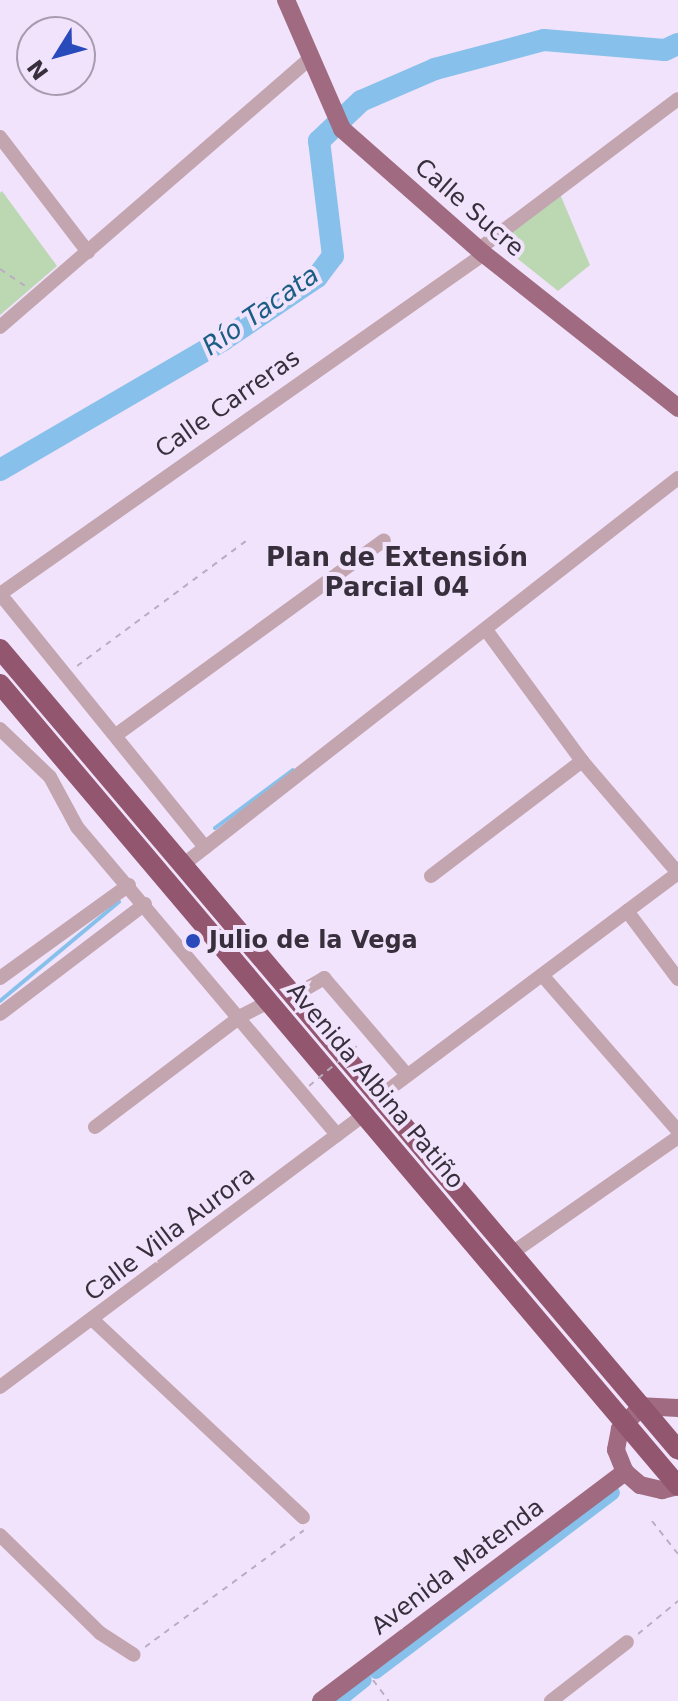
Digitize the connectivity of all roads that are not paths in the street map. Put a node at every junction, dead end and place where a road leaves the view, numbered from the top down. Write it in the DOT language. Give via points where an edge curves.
graph roads {
  1 [pos="286,0"];
  2 [pos="311,58"];
  3 [pos="678,99"];
  4 [pos="0,137"];
  5 [pos="481,251"];
  6 [pos="88,252"];
  7 [pos="0,327"];
  8 [pos="678,408"];
  9 [pos="678,478"];
  10 [pos="384,540"];
  11 [pos="0,594"];
  12 [pos="487,631"];
  13 [pos="0,649"];
  14 [pos="0,684"];
  15 [pos="0,729"];
  16 [pos="116,735"];
  17 [pos="582,761"];
  18 [pos="205,847"];
  19 [pos="184,864"];
  20 [pos="678,873"];
  21 [pos="431,876"];
  22 [pos="129,885"];
  23 [pos="145,904"];
  24 [pos="627,911"];
  25 [pos="542,975"];
  26 [pos="0,978"];
  27 [pos="678,979"];
  28 [pos="295,995"];
  29 [pos="269,1002"];
  30 [pos="0,1014"];
  31 [pos="241,1016"];
  32 [pos="407,1075"];
  33 [pos="380,1096"];
  34 [pos="365,1114"];
  35 [pos="95,1127"];
  36 [pos="678,1131"];
  37 [pos="337,1135"];
  38 [pos="678,1137"];
  39 [pos="512,1253"];
  40 [pos="93,1320"];
  41 [pos="0,1387"];
  42 [pos="642,1406"];
  43 [pos="678,1408"];
  44 [pos="624,1422"];
  45 [pos="678,1450"];
  46 [pos="625,1472"];
  47 [pos="678,1486"];
  48 [pos="303,1517"];
  49 [pos="0,1535"];
  50 [pos="627,1642"];
  51 [pos="134,1655"];
  52 [pos="321,1701"];
  53 [pos="551,1701"];
  1 -- 2 [label="main road, Calle Sucre"];
  2 -- 5 [label="main road, Calle Sucre" via="337,122"];
  2 -- 6 [label="street"];
  3 -- 5 [label="street, Calle Carreras"];
  4 -- 6 [label="street"];
  5 -- 8 [label="main road, Calle Sucre"];
  5 -- 11 [label="street, Calle Carreras"];
  6 -- 7 [label="street"];
  9 -- 12 [label="street"];
  10 -- 16 [label="street"];
  11 -- 16 [label="street"];
  12 -- 17 [label="street"];
  12 -- 18 [label="street"];
  13 -- 19 [label="highway, Avenida Albina Patiño"];
  14 -- 29 [label="highway, Avenida Albina Patiño"];
  15 -- 22 [label="street" via="50,777 77,827"];
  16 -- 18 [label="street"];
  17 -- 20 [label="street"];
  17 -- 21 [label="street"];
  18 -- 19 [label="street"];
  19 -- 28 [label="highway, Avenida Albina Patiño"];
  20 -- 24 [label="street"];
  22 -- 23 [label="street"];
  22 -- 26 [label="street"];
  23 -- 30 [label="street"];
  23 -- 31 [label="street"];
  24 -- 25 [label="street"];
  24 -- 27 [label="street"];
  25 -- 32 [label="street"];
  25 -- 36 [label="street"];
  28 -- 32 [label="street" via="324,978"];
  28 -- 33 [label="highway, Avenida Albina Patiño"];
  29 -- 31 [label="street"];
  29 -- 34 [label="highway, Avenida Albina Patiño"];
  31 -- 35 [label="street"];
  31 -- 37 [label="street"];
  32 -- 33 [label="street"];
  33 -- 39 [label="highway, Avenida Albina Patiño"];
  34 -- 37 [label="street, Calle Villa Aurora"];
  34 -- 44 [label="highway, Avenida Albina Patiño"];
  37 -- 40 [label="street, Calle Villa Aurora"];
  38 -- 39 [label="street"];
  39 -- 42 [label="highway, Avenida Albina Patiño"];
  40 -- 41 [label="street, Calle Villa Aurora"];
  40 -- 48 [label="street"];
  42 -- 43 [label="main road"];
  42 -- 44 [label="main road"];
  42 -- 45 [label="highway, Avenida Albina Patiño"];
  44 -- 46 [label="main road" via="616,1450"];
  44 -- 47 [label="highway, Avenida Albina Patiño"];
  46 -- 47 [label="main road" via="647,1488"];
  46 -- 52 [label="main road, Avenida Matenda"];
  49 -- 51 [label="street" via="100,1633"];
  50 -- 53 [label="street"];
}
